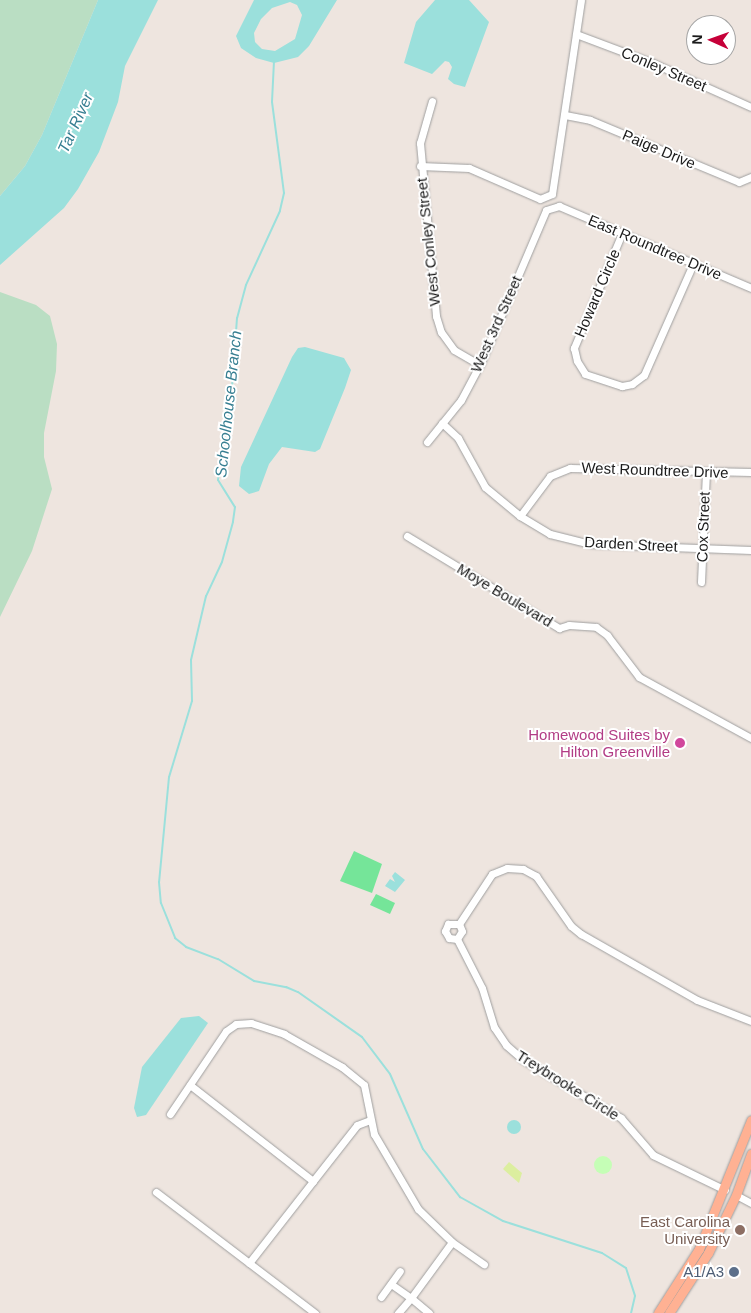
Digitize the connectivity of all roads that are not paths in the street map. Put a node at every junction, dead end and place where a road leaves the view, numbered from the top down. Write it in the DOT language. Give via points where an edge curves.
graph roads {
  1 [pos="582,0"];
  2 [pos="576,34"];
  3 [pos="432,101"];
  4 [pos="751,107"];
  5 [pos="565,115"];
  6 [pos="420,166"];
  7 [pos="751,176"];
  8 [pos="559,206"];
  9 [pos="622,233"];
  10 [pos="693,264"];
  11 [pos="751,288"];
  12 [pos="480,365"];
  13 [pos="442,423"];
  14 [pos="427,442"];
  15 [pos="706,471"];
  16 [pos="751,472"];
  17 [pos="520,516"];
  18 [pos="407,536"];
  19 [pos="703,548"];
  20 [pos="751,550"];
  21 [pos="701,582"];
  22 [pos="751,738"];
  23 [pos="458,924"];
  24 [pos="457,939"];
  25 [pos="751,1021"];
  26 [pos="190,1085"];
  27 [pos="170,1114"];
  28 [pos="370,1120"];
  29 [pos="751,1120"];
  30 [pos="751,1154"];
  31 [pos="314,1180"];
  32 [pos="725,1190"];
  33 [pos="156,1192"];
  34 [pos="736,1195"];
  35 [pos="751,1203"];
  36 [pos="452,1242"];
  37 [pos="249,1263"];
  38 [pos="484,1264"];
  39 [pos="400,1271"];
  40 [pos="391,1284"];
  41 [pos="381,1297"];
  42 [pos="411,1298"];
  43 [pos="315,1313"];
  44 [pos="398,1313"];
  45 [pos="429,1313"];
  46 [pos="658,1313"];
  47 [pos="669,1313"];
  1 -- 2 [label="street"];
  2 -- 4 [label="street, Conley Street" via="644,59"];
  2 -- 5 [label="street"];
  3 -- 6 [label="street, West Conley Street" via="422,128"];
  5 -- 6 [label="street" via="552,194 540,199 469,168"];
  5 -- 7 [label="street, Paige Drive" via="590,120 739,182"];
  6 -- 12 [label="street, West Conley Street" via="436,316 441,332 454,350"];
  8 -- 9 [label="street, East Roundtree Drive"];
  8 -- 12 [label="street, West 3rd Street" via="546,210"];
  9 -- 10 [label="street, East Roundtree Drive"];
  9 -- 10 [label="street, Howard Circle" via="574,348 585,374 622,386 644,376"];
  10 -- 11 [label="street, East Roundtree Drive"];
  12 -- 13 [label="street, West 3rd Street" via="461,400"];
  13 -- 14 [label="street, West 3rd Street"];
  13 -- 17 [label="street, Darden Street" via="458,438 485,487"];
  15 -- 16 [label="street, West Roundtree Drive"];
  15 -- 17 [label="street, West Roundtree Drive" via="570,468 550,476"];
  15 -- 19 [label="street, Cox Street"];
  17 -- 19 [label="street, Darden Street" via="550,534 590,544"];
  18 -- 22 [label="street, Moye Boulevard" via="559,628 569,625 596,627 639,677"];
  19 -- 20 [label="street, Darden Street"];
  19 -- 21 [label="street, Cox Street"];
  23 -- 24 [label="street" via="462,934"];
  23 -- 24 [label="street, Treybrooke Circle" via="448,924 445,931 449,938"];
  23 -- 25 [label="street, Treybrooke Circle" via="492,874 507,868 523,869 536,876 571,926 581,934 698,1000"];
  24 -- 32 [label="street, Treybrooke Circle" via="482,988 494,1027 506,1045 523,1060 622,1118 653,1154"];
  26 -- 27 [label="street"];
  26 -- 28 [label="street" via="226,1031 236,1024 251,1023 284,1034 342,1067 364,1085"];
  26 -- 31 [label="street"];
  28 -- 31 [label="street" via="357,1125"];
  28 -- 36 [label="street" via="374,1134 418,1210"];
  29 -- 32 [label="main road"];
  30 -- 34 [label="main road"];
  31 -- 37 [label="street"];
  32 -- 46 [label="main road" via="699,1249"];
  33 -- 37 [label="street"];
  34 -- 35 [label="street"];
  34 -- 47 [label="main road" via="708,1253"];
  36 -- 38 [label="street"];
  36 -- 42 [label="street"];
  37 -- 43 [label="street"];
  39 -- 40 [label="street"];
  40 -- 41 [label="street"];
  40 -- 42 [label="street"];
  42 -- 44 [label="street"];
  42 -- 45 [label="street"];
}
